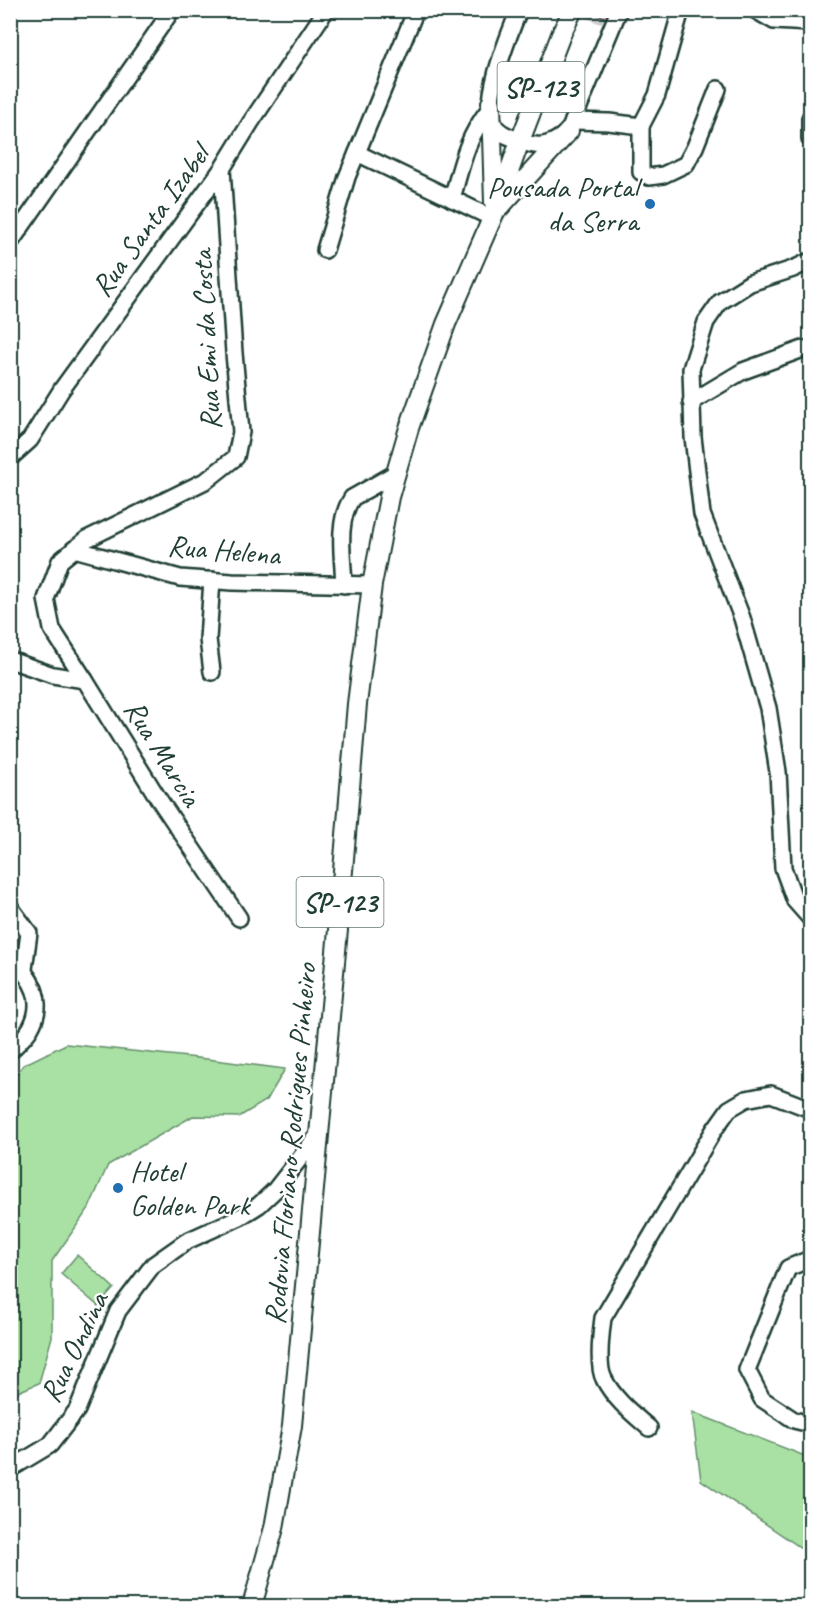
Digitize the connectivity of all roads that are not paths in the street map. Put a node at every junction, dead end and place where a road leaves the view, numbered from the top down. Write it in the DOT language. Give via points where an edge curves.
graph roads {
  1 [pos="172,10"];
  2 [pos="326,10"];
  3 [pos="416,10"];
  4 [pos="519,10"];
  5 [pos="566,10"];
  6 [pos="573,10"];
  7 [pos="619,10"];
  8 [pos="681,10"];
  9 [pos="755,10"];
  10 [pos="777,16"];
  11 [pos="810,23"];
  12 [pos="562,33"];
  13 [pos="718,89"];
  14 [pos="490,105"];
  15 [pos="810,117"];
  16 [pos="571,126"];
  17 [pos="641,126"];
  18 [pos="810,139"];
  19 [pos="520,141"];
  20 [pos="357,153"];
  21 [pos="222,169"];
  22 [pos="452,199"];
  23 [pos="493,216"];
  24 [pos="10,243"];
  25 [pos="324,250"];
  26 [pos="810,261"];
  27 [pos="810,349"];
  28 [pos="691,402"];
  29 [pos="10,458"];
  30 [pos="396,473"];
  31 [pos="74,549"];
  32 [pos="212,580"];
  33 [pos="344,585"];
  34 [pos="372,585"];
  35 [pos="10,660"];
  36 [pos="212,672"];
  37 [pos="85,680"];
  38 [pos="10,908"];
  39 [pos="239,918"];
  40 [pos="810,918"];
  41 [pos="10,959"];
  42 [pos="24,969"];
  43 [pos="10,1051"];
  44 [pos="810,1109"];
  45 [pos="319,1134"];
  46 [pos="810,1259"];
  47 [pos="810,1424"];
  48 [pos="649,1428"];
  49 [pos="10,1469"];
  50 [pos="252,1606"];
  1 -- 24 [label="street"];
  2 -- 21 [label="street, Rua Santa Izabel"];
  3 -- 20 [label="street"];
  4 -- 14 [label="street" via="501,56"];
  5 -- 12 [label="main road, Rodovia Floriano Rodrigues Pinheiro / SP-123"];
  6 -- 12 [label="main road, Rodovia Floriano Rodrigues Pinheiro / SP-123"];
  7 -- 16 [label="street"];
  8 -- 17 [label="street" via="657,95"];
  9 -- 10 [label="street"];
  10 -- 11 [label="street"];
  12 -- 19 [label="main road, Rodovia Floriano Rodrigues Pinheiro / SP-123"];
  13 -- 17 [label="street" via="686,164 663,175 649,177 641,172"];
  14 -- 19 [label="street" via="496,128"];
  14 -- 22 [label="street" via="469,139"];
  14 -- 23 [label="main road"];
  15 -- 18 [label="street"];
  16 -- 17 [label="street" via="609,122"];
  16 -- 19 [label="street" via="556,142 544,146"];
  16 -- 23 [label="main road"];
  19 -- 23 [label="main road, Rodovia Floriano Rodrigues Pinheiro / SP-123"];
  20 -- 22 [label="street"];
  20 -- 25 [label="street"];
  21 -- 29 [label="street, Rua Santa Izabel" via="62,389 30,440"];
  21 -- 31 [label="street, Rua Emi da Costa" via="241,432 236,457 207,480"];
  22 -- 23 [label="street"];
  23 -- 30 [label="main road, Rodovia Floriano Rodrigues Pinheiro / SP-123" via="446,324"];
  26 -- 28 [label="street" via="750,283 720,302 706,322 691,369"];
  27 -- 28 [label="street" via="743,371"];
  28 -- 40 [label="street" via="702,514 742,618 768,708 778,772 783,868 795,901"];
  30 -- 33 [label="street" via="348,504 342,532"];
  30 -- 34 [label="main road, Rodovia Floriano Rodrigues Pinheiro / SP-123"];
  31 -- 32 [label="street, Rua Helena" via="180,578"];
  31 -- 37 [label="street, Rua Emi da Costa" via="60,561 46,600 52,629"];
  32 -- 33 [label="street, Rua Helena"];
  32 -- 36 [label="street" via="208,639"];
  33 -- 34 [label="street, Rua Helena"];
  34 -- 45 [label="main road, Rodovia Floriano Rodrigues Pinheiro / SP-123" via="357,704"];
  35 -- 37 [label="street, Rua Marcia" via="53,675"];
  37 -- 39 [label="street, Rua Marcia"];
  38 -- 42 [label="street" via="28,933"];
  41 -- 42 [label="street"];
  42 -- 43 [label="street" via="32,981 36,1016 29,1031"];
  44 -- 48 [label="street" via="771,1094 746,1099 729,1109 603,1318 603,1378 619,1400"];
  45 -- 49 [label="street, Rua Ondina" via="259,1205 187,1241 153,1265 118,1311 78,1410 50,1446"];
  45 -- 50 [label="main road, Rodovia Floriano Rodrigues Pinheiro / SP-123" via="292,1426 274,1528"];
  46 -- 47 [label="street" via="788,1268 747,1370 762,1399 794,1420"];
}
